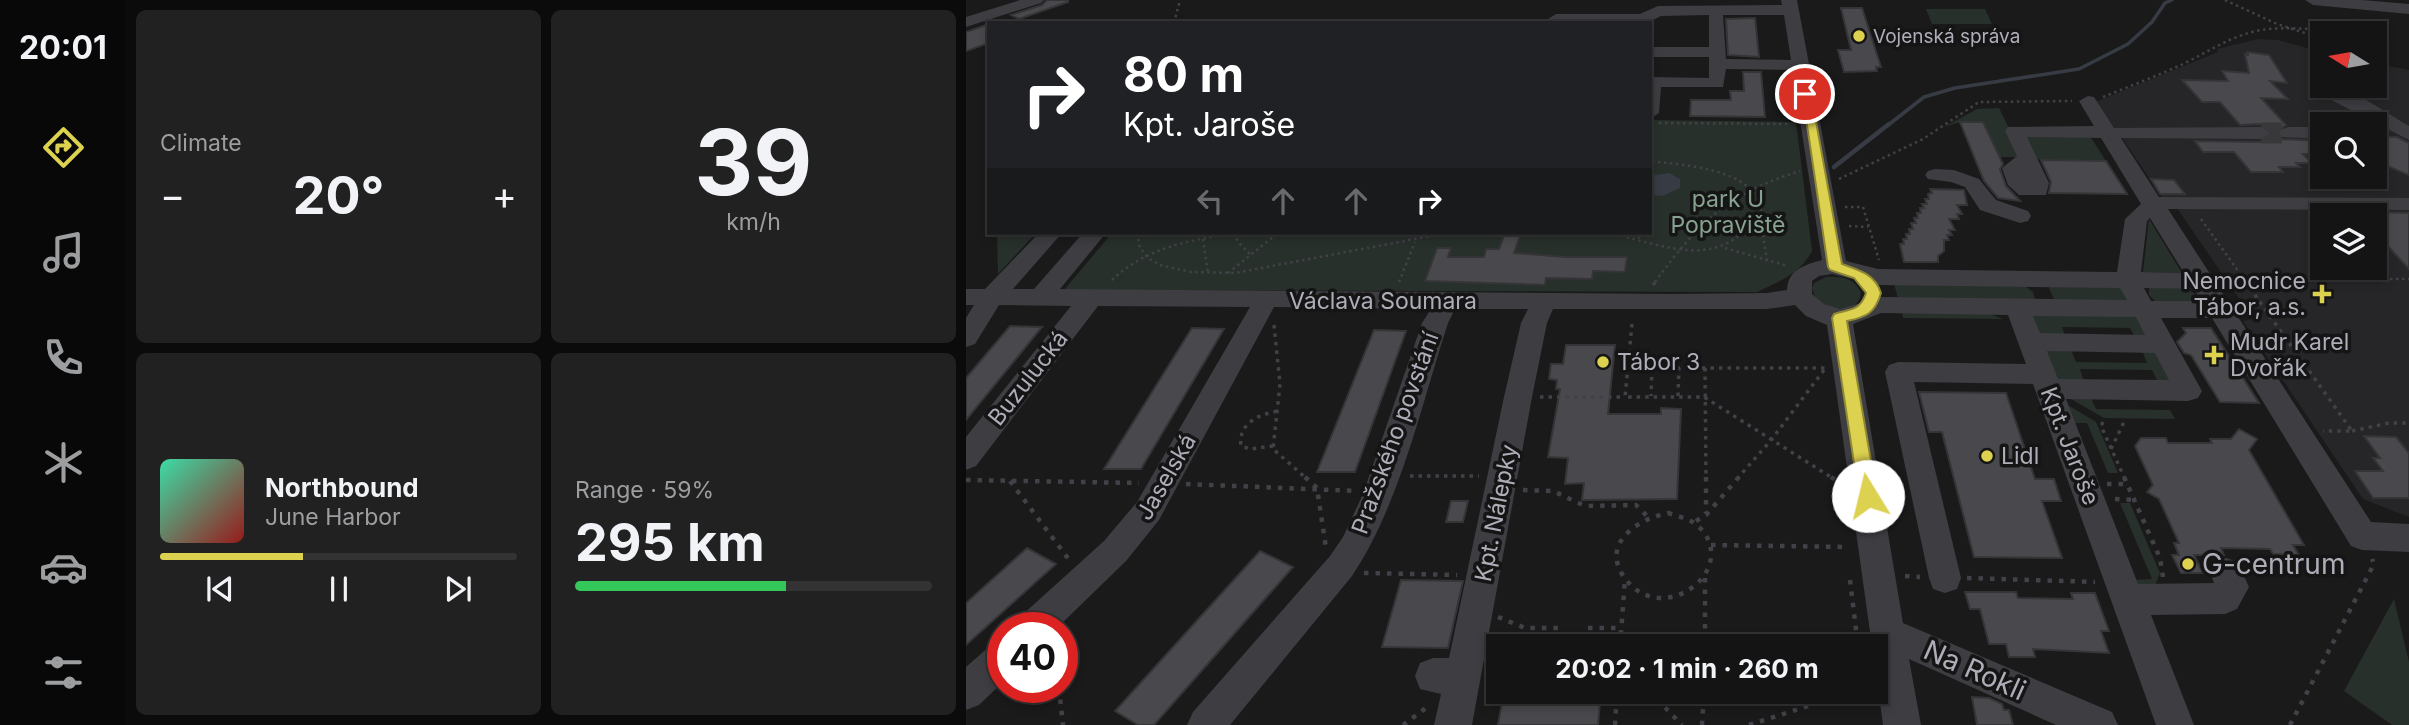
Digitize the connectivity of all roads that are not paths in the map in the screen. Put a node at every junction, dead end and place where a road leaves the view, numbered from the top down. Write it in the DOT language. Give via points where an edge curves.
graph roads {
  1 [pos="1036,0"];
  2 [pos="2313,0"];
  3 [pos="2336,1"];
  4 [pos="1790,5"];
  5 [pos="2409,9"];
  6 [pos="1648,13"];
  7 [pos="1716,16"];
  8 [pos="1556,19"];
  9 [pos="966,22"];
  10 [pos="1652,52"];
  11 [pos="1718,58"];
  12 [pos="1800,65"];
  13 [pos="1652,96"];
  14 [pos="2345,98"];
  15 [pos="2088,101"];
  16 [pos="2403,131"];
  17 [pos="2310,132"];
  18 [pos="2108,133"];
  19 [pos="2261,133"];
  20 [pos="2289,133"];
  21 [pos="2028,159"];
  22 [pos="1935,175"];
  23 [pos="2152,204"];
  24 [pos="2409,204"];
  25 [pos="2020,216"];
  26 [pos="1049,235"];
  27 [pos="1093,235"];
  28 [pos="1835,267"];
  29 [pos="1870,270"];
  30 [pos="2202,278"];
  31 [pos="2036,279"];
  32 [pos="2128,281"];
  33 [pos="1799,296"];
  34 [pos="978,297"];
  35 [pos="1040,298"];
  36 [pos="1093,299"];
  37 [pos="1447,301"];
  38 [pos="1544,302"];
  39 [pos="1869,307"];
  40 [pos="2018,308"];
  41 [pos="2047,309"];
  42 [pos="2143,309"];
  43 [pos="2220,310"];
  44 [pos="1270,311"];
  45 [pos="1839,318"];
  46 [pos="966,338"];
  47 [pos="2031,342"];
  48 [pos="2162,344"];
  49 [pos="2045,381"];
  50 [pos="966,458"];
  51 [pos="2409,538"];
  52 [pos="2225,573"];
  53 [pos="1945,578"];
  54 [pos="2125,592"];
  55 [pos="1050,612"];
  56 [pos="1872,634"];
  57 [pos="1888,641"];
  58 [pos="987,672"];
  59 [pos="1888,684"];
  60 [pos="966,692"];
  61 [pos="1447,694"];
  62 [pos="1206,725"];
  63 [pos="1902,725"];
  64 [pos="2099,725"];
  65 [pos="2175,725"];
  1 -- 9 [label="street"];
  2 -- 3 [label="street"];
  3 -- 5 [label="street"];
  4 -- 6 [label="street"];
  4 -- 12 [label="street"];
  6 -- 8 [label="lane"];
  7 -- 11 [label="street"];
  10 -- 11 [label="street"];
  11 -- 12 [label="street"];
  11 -- 13 [label="street" via="1717,83 1654,79"];
  12 -- 28 [label="street"];
  14 -- 16 [label="street"];
  15 -- 18 [label="street"];
  17 -- 20 [label="street"];
  18 -- 19 [label="street"];
  18 -- 21 [label="street" via="2015,131"];
  18 -- 23 [label="street"];
  22 -- 25 [label="street" via="1972,183 1988,205"];
  23 -- 24 [label="street"];
  23 -- 30 [label="street"];
  23 -- 32 [label="street" via="2136,219"];
  26 -- 34 [label="street"];
  27 -- 35 [label="street"];
  28 -- 29 [label="street"];
  28 -- 33 [label="street" via="1806,275"];
  29 -- 31 [label="street" via="1878,277"];
  29 -- 39 [label="street" via="1873,300"];
  30 -- 32 [label="street"];
  30 -- 43 [label="street"];
  31 -- 32 [label="street"];
  31 -- 41 [label="street"];
  32 -- 42 [label="street"];
  33 -- 38 [label="street, Václava Soumara" via="1767,301"];
  33 -- 45 [label="street" via="1814,311"];
  34 -- 35 [label="street, Václava Soumara"];
  34 -- 46 [label="street"];
  35 -- 36 [label="street, Václava Soumara"];
  36 -- 44 [label="street, Václava Soumara"];
  36 -- 50 [label="street, Buzulucká"];
  37 -- 38 [label="street, Václava Soumara"];
  37 -- 44 [label="street, Václava Soumara"];
  37 -- 62 [label="street, Pražského povstání" via="1435,323 1378,494 1354,547"];
  38 -- 61 [label="street, Kpt. Nálepky" via="1530,339 1501,481"];
  39 -- 40 [label="street"];
  39 -- 45 [label="street"];
  40 -- 41 [label="street"];
  40 -- 47 [label="street, Kpt. Jaroše"];
  41 -- 42 [label="street"];
  42 -- 43 [label="street"];
  42 -- 48 [label="street"];
  43 -- 51 [label="street" via="2362,536"];
  44 -- 55 [label="street, Jaselská" via="1148,511 1115,551"];
  45 -- 56 [label="street"];
  47 -- 48 [label="street"];
  47 -- 49 [label="street, Kpt. Jaroše"];
  48 -- 49 [label="street" via="2188,391"];
  49 -- 53 [label="street" via="1898,372"];
  49 -- 54 [label="street, Kpt. Jaroše"];
  52 -- 54 [label="street" via="2232,587 2225,598 2165,599"];
  54 -- 65 [label="street, Kpt. Jaroše"];
  57 -- 64 [label="street, Na Rokli" via="1916,644"];
  58 -- 60 [label="street"];
  59 -- 63 [label="street"];
}
